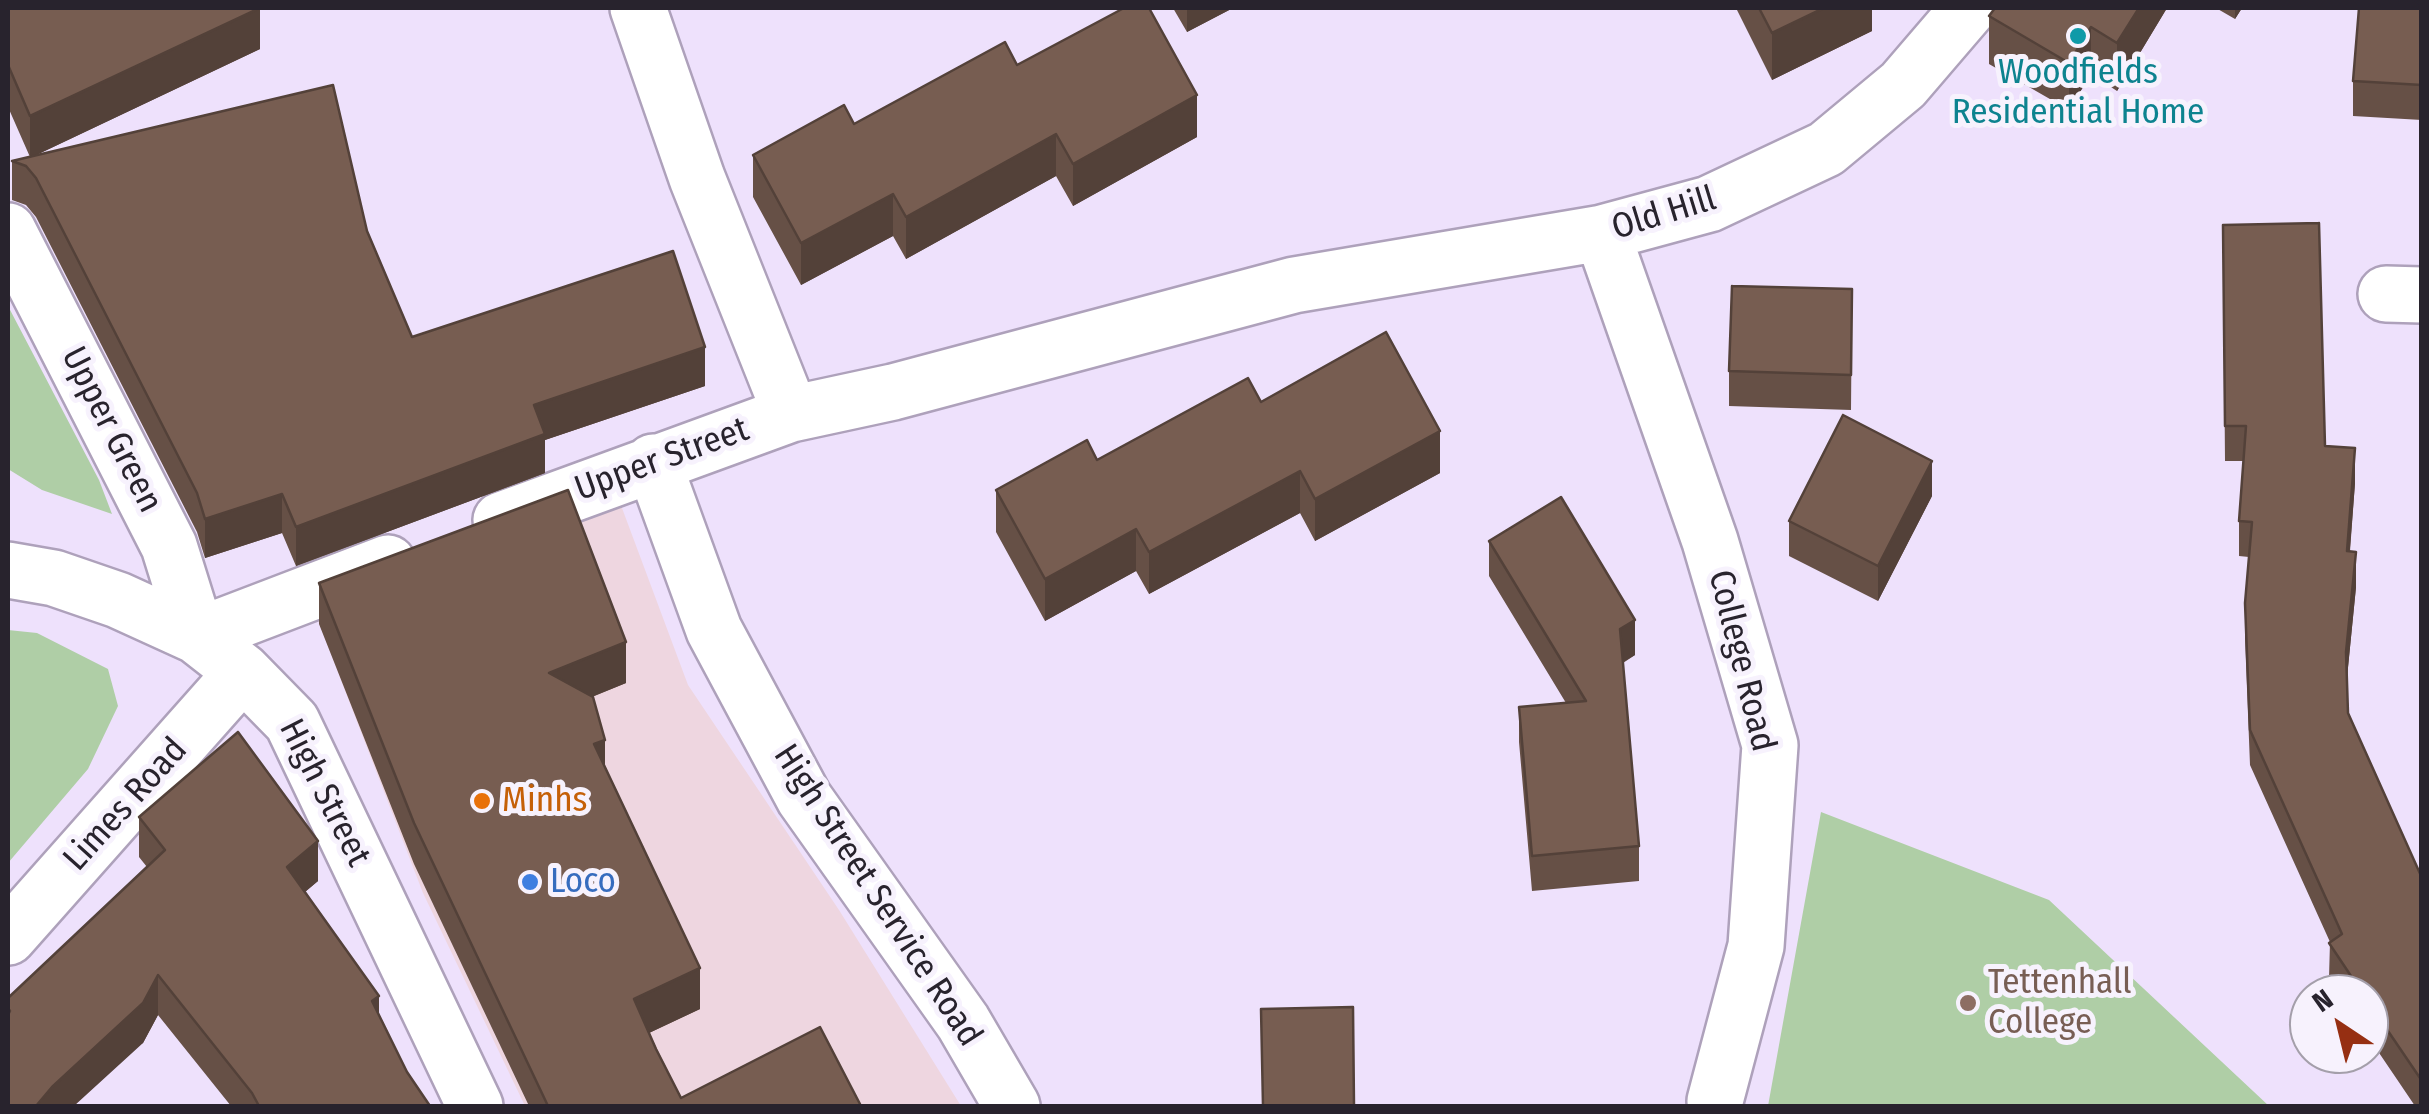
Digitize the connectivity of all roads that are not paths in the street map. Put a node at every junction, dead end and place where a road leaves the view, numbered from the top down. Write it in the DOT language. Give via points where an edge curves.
graph roads {
  1 [pos="638,8"];
  2 [pos="1970,8"];
  3 [pos="8,231"];
  4 [pos="1602,234"];
  5 [pos="1294,285"];
  6 [pos="790,414"];
  7 [pos="654,462"];
  8 [pos="8,570"];
  9 [pos="197,636"];
  10 [pos="243,672"];
  11 [pos="8,937"];
  12 [pos="1715,1101"];
  13 [pos="475,1106"];
  14 [pos="1012,1106"];
  1 -- 6 [label="street, Upper Street"];
  2 -- 4 [label="street, Old Hill" via="1903,85 1826,149 1709,204"];
  3 -- 9 [label="street, Upper Green" via="170,546"];
  4 -- 5 [label="street, Old Hill"];
  4 -- 12 [label="street, College Road" via="1710,540 1770,745 1756,946"];
  5 -- 6 [label="street, Upper Street"];
  6 -- 7 [label="street, Upper Street"];
  7 -- 9 [label="street, Upper Street"];
  7 -- 14 [label="street, High Street Service Road" via="714,630 804,798 963,1022"];
  8 -- 9 [label="street, High Street" via="118,600"];
  9 -- 10 [label="street, High Street"];
  10 -- 11 [label="street, Limes Road"];
  10 -- 13 [label="street, High Street" via="292,722"];
}
